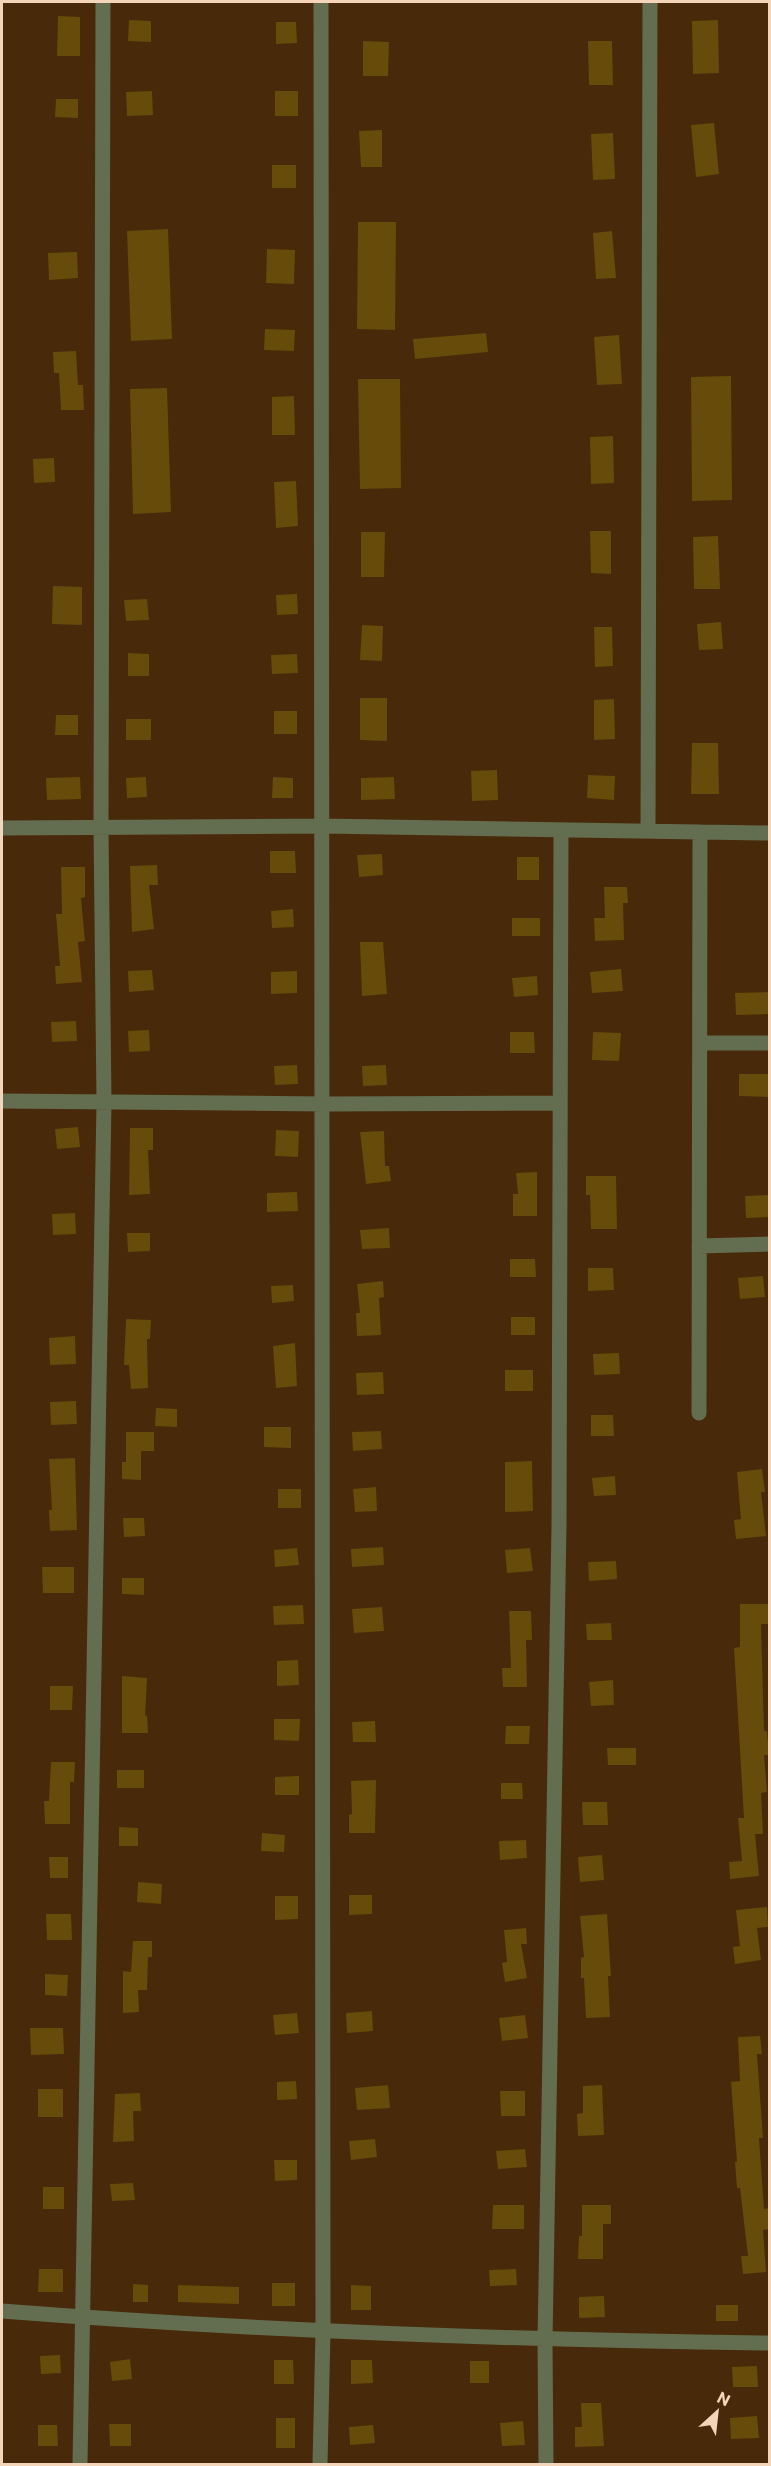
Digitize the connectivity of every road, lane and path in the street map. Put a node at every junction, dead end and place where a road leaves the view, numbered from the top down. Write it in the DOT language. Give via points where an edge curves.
graph roads {
  1 [pos="103,2"];
  2 [pos="321,2"];
  3 [pos="650,2"];
  4 [pos="322,826"];
  5 [pos="2,828"];
  6 [pos="101,828"];
  7 [pos="561,830"];
  8 [pos="648,830"];
  9 [pos="700,832"];
  10 [pos="770,833"];
  11 [pos="700,1043"];
  12 [pos="770,1043"];
  13 [pos="2,1101"];
  14 [pos="104,1103"];
  15 [pos="560,1103"];
  16 [pos="323,1104"];
  17 [pos="770,1244"];
  18 [pos="699,1246"];
  19 [pos="699,1413"];
  20 [pos="2,2311"];
  21 [pos="83,2318"];
  22 [pos="323,2331"];
  23 [pos="545,2341"];
  24 [pos="770,2343"];
  25 [pos="80,2464"];
  26 [pos="320,2464"];
  27 [pos="546,2464"];
  1 -- 6 [label="street"];
  2 -- 4 [label="street"];
  3 -- 8 [label="street"];
  4 -- 6 [label="street"];
  4 -- 7 [label="street"];
  4 -- 16 [label="street"];
  5 -- 6 [label="street"];
  6 -- 14 [label="street"];
  7 -- 8 [label="street"];
  7 -- 15 [label="street"];
  8 -- 9 [label="street"];
  9 -- 10 [label="street"];
  9 -- 11 [label="street"];
  11 -- 12 [label="street"];
  11 -- 18 [label="street"];
  13 -- 14 [label="street"];
  14 -- 16 [label="street"];
  14 -- 21 [label="street"];
  15 -- 16 [label="street"];
  15 -- 23 [label="street" via="559,1525"];
  16 -- 22 [label="street"];
  17 -- 18 [label="street"];
  18 -- 19 [label="street"];
  20 -- 21 [label="street"];
  21 -- 22 [label="street"];
  21 -- 25 [label="street"];
  22 -- 23 [label="street"];
  22 -- 26 [label="street"];
  23 -- 24 [label="street"];
  23 -- 27 [label="street"];
}
